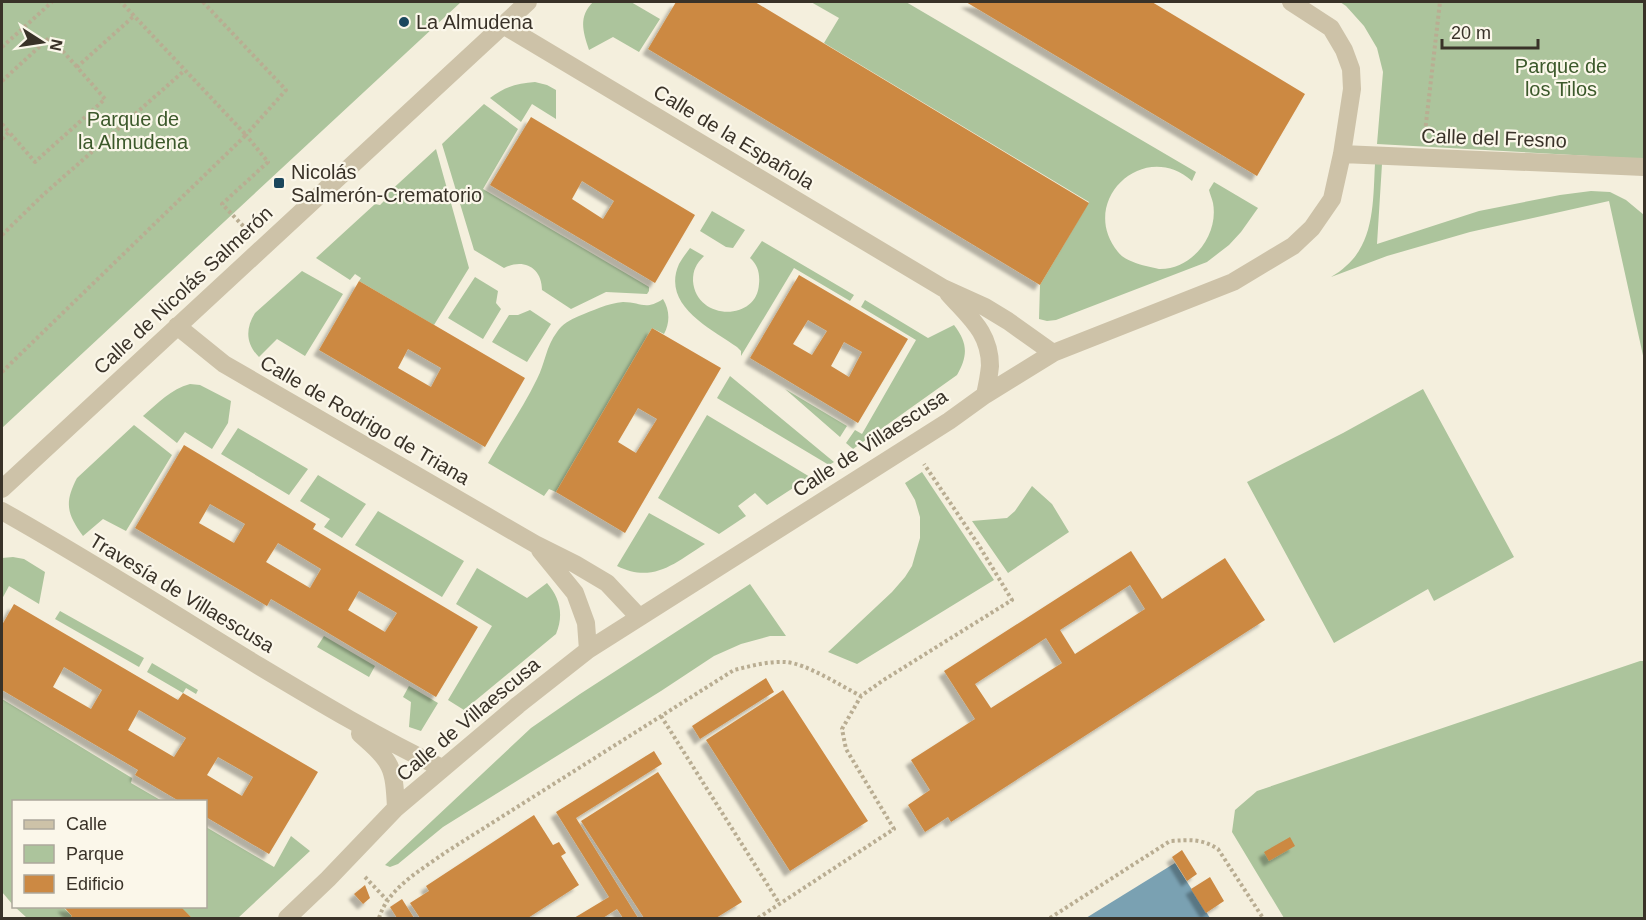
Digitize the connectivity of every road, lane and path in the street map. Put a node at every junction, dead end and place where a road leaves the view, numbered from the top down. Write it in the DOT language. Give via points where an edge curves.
graph roads {
  1 [pos="52,2"];
  2 [pos="121,2"];
  3 [pos="202,2"];
  4 [pos="528,2"];
  5 [pos="1291,2"];
  6 [pos="1440,2"];
  7 [pos="135,15"];
  8 [pos="503,25"];
  9 [pos="2,47"];
  10 [pos="77,67"];
  11 [pos="184,71"];
  12 [pos="2,81"];
  13 [pos="2,124"];
  14 [pos="9,132"];
  15 [pos="246,135"];
  16 [pos="2,139"];
  17 [pos="1342,154"];
  18 [pos="1421,157"];
  19 [pos="1644,167"];
  20 [pos="236,219"];
  21 [pos="2,235"];
  22 [pos="943,288"];
  23 [pos="177,326"];
  24 [pos="1053,352"];
  25 [pos="2,372"];
  26 [pos="985,395"];
  27 [pos="911,445"];
  28 [pos="2,489"];
  29 [pos="2,511"];
  30 [pos="535,544"];
  31 [pos="639,616"];
  32 [pos="588,650"];
  33 [pos="861,696"];
  34 [pos="339,715"];
  35 [pos="662,716"];
  36 [pos="442,768"];
  37 [pos="396,808"];
  38 [pos="347,860"];
  39 [pos="387,900"];
  40 [pos="780,903"];
  41 [pos="287,918"];
  42 [pos="379,918"];
  43 [pos="758,918"];
  44 [pos="1050,918"];
  45 [pos="1263,918"];
  1 -- 9 [label="path"];
  2 -- 7 [label="path"];
  3 -- 15 [label="path" via="286,90"];
  4 -- 8 [label="street, Calle de Nicolás Salmerón"];
  5 -- 17 [label="street, Calle de Villaescusa" via="1331,28 1351,69 1352,89"];
  6 -- 18 [label="path"];
  7 -- 10 [label="path"];
  7 -- 11 [label="path"];
  8 -- 22 [label="street, Calle de la Española"];
  8 -- 23 [label="street, Calle de Nicolás Salmerón"];
  10 -- 12 [label="path" via="50,37"];
  10 -- 14 [label="path" via="105,99 35,162"];
  11 -- 15 [label="path"];
  11 -- 21 [label="path"];
  13 -- 14 [label="path"];
  14 -- 16 [label="path"];
  15 -- 20 [label="path" via="268,162 222,204"];
  15 -- 25 [label="path"];
  17 -- 18 [label="street, Calle del Fresno"];
  17 -- 24 [label="street, Calle de Villaescusa" via="1332,199 1312,228 1293,246 1233,282"];
  18 -- 19 [label="street, Calle del Fresno"];
  22 -- 24 [label="street, Calle de la Española" via="985,307"];
  22 -- 26 [label="street, Calle de la Española" via="982,331 990,368"];
  23 -- 28 [label="street, Calle de Nicolás Salmerón"];
  23 -- 30 [label="street, Calle de Rodrigo de Triana" via="224,364"];
  24 -- 26 [label="street, Calle de Villaescusa"];
  26 -- 27 [label="street, Calle de Villaescusa"];
  27 -- 31 [label="street, Calle de Villaescusa"];
  27 -- 33 [label="path" via="1012,600"];
  29 -- 34 [label="street, Travesía de Villaescusa"];
  30 -- 31 [label="street, Calle de Rodrigo de Triana" via="606,583"];
  30 -- 32 [label="street, Calle de Rodrigo de Triana" via="575,592 586,623"];
  31 -- 32 [label="street, Calle de Villaescusa"];
  32 -- 36 [label="street, Calle de Villaescusa"];
  33 -- 35 [label="path" via="808,669 787,662 768,662 734,670"];
  33 -- 40 [label="path" via="842,729 846,749 894,829"];
  34 -- 36 [label="street, Travesía de Villaescusa"];
  34 -- 37 [label="street, Travesía de Villaescusa" via="391,767"];
  35 -- 39 [label="path" via="446,852"];
  35 -- 40 [label="path"];
  36 -- 37 [label="street, Calle de Villaescusa"];
  37 -- 38 [label="street, Calle de Villaescusa"];
  38 -- 39 [label="path"];
  38 -- 41 [label="street, Calle de Villaescusa"];
  39 -- 42 [label="path"];
  40 -- 43 [label="path"];
  44 -- 45 [label="path" via="1170,841 1191,839 1218,849"];
}
